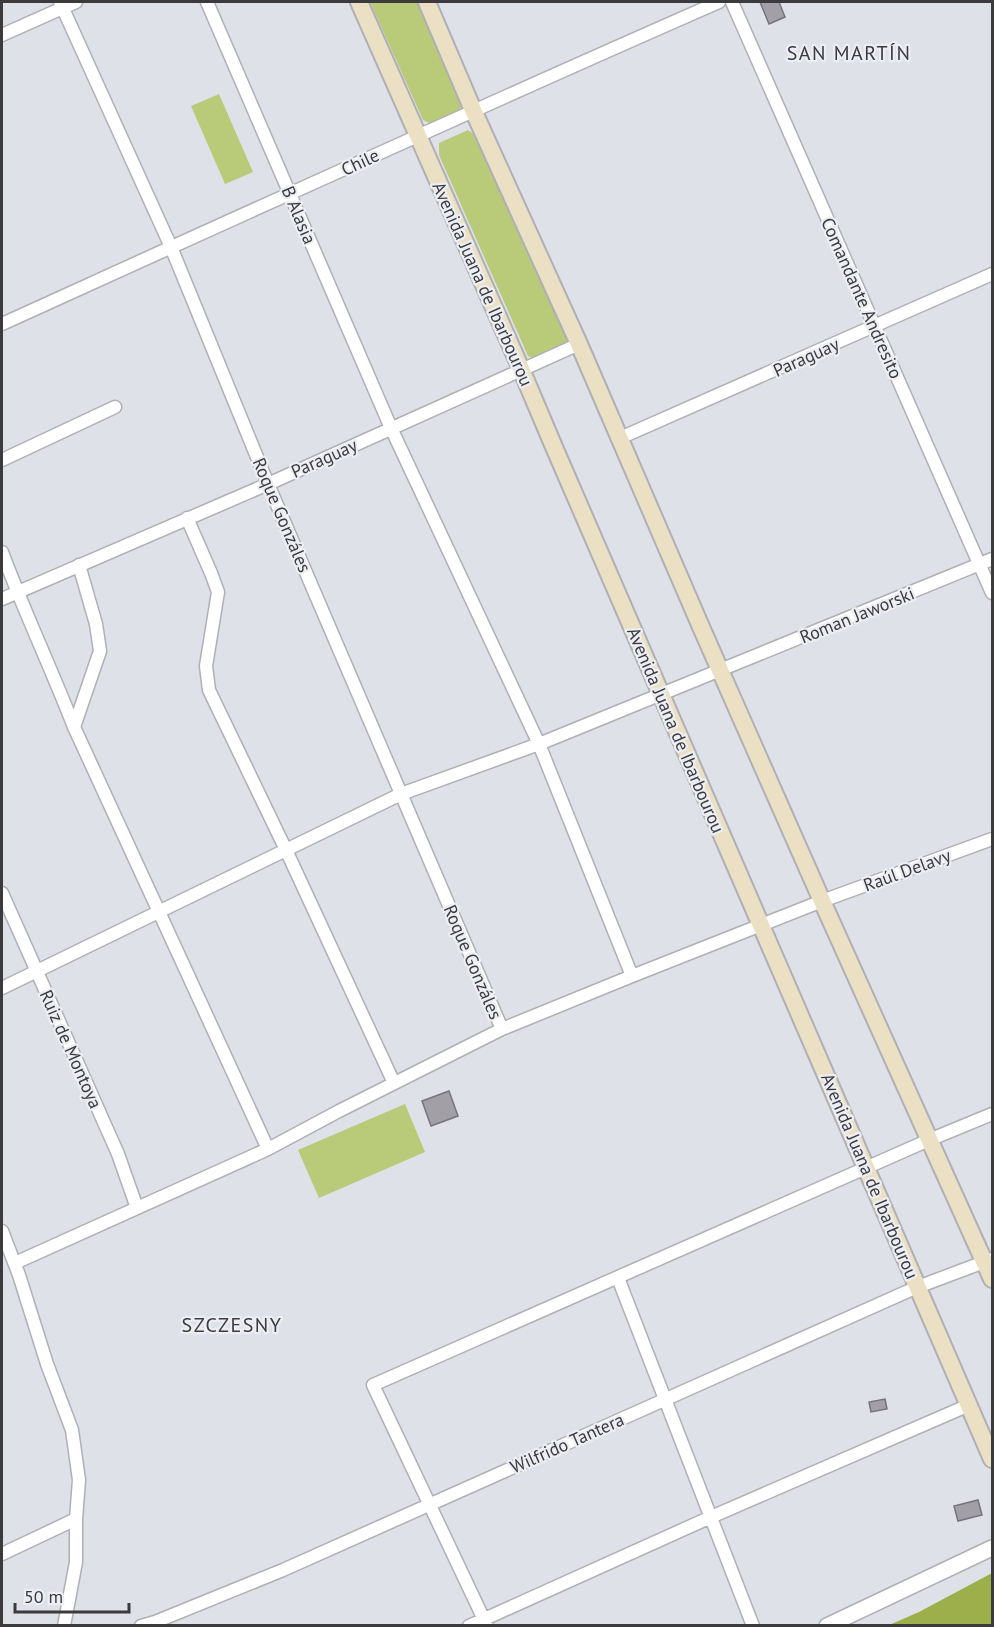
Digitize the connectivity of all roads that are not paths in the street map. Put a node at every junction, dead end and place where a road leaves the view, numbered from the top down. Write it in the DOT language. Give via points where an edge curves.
graph roads {
  1 [pos="76,2"];
  2 [pos="207,2"];
  3 [pos="359,2"];
  4 [pos="426,2"];
  5 [pos="719,2"];
  6 [pos="732,2"];
  7 [pos="62,4"];
  8 [pos="2,35"];
  9 [pos="473,110"];
  10 [pos="418,135"];
  11 [pos="291,194"];
  12 [pos="171,247"];
  13 [pos="993,274"];
  14 [pos="2,324"];
  15 [pos="875,327"];
  16 [pos="579,344"];
  17 [pos="521,369"];
  18 [pos="115,407"];
  19 [pos="391,428"];
  20 [pos="620,438"];
  21 [pos="2,460"];
  22 [pos="268,484"];
  23 [pos="187,518"];
  24 [pos="2,552"];
  25 [pos="993,559"];
  26 [pos="979,564"];
  27 [pos="79,565"];
  28 [pos="17,592"];
  29 [pos="993,593"];
  30 [pos="2,599"];
  31 [pos="721,671"];
  32 [pos="661,695"];
  33 [pos="74,727"];
  34 [pos="539,744"];
  35 [pos="401,794"];
  36 [pos="993,839"];
  37 [pos="286,850"];
  38 [pos="2,893"];
  39 [pos="822,901"];
  40 [pos="159,911"];
  41 [pos="761,925"];
  42 [pos="36,970"];
  43 [pos="632,976"];
  44 [pos="2,988"];
  45 [pos="502,1029"];
  46 [pos="394,1083"];
  47 [pos="993,1114"];
  48 [pos="929,1140"];
  49 [pos="268,1149"];
  50 [pos="866,1169"];
  51 [pos="137,1208"];
  52 [pos="2,1231"];
  53 [pos="989,1260"];
  54 [pos="15,1263"];
  55 [pos="618,1278"];
  56 [pos="993,1279"];
  57 [pos="918,1287"];
  58 [pos="665,1399"];
  59 [pos="969,1405"];
  60 [pos="993,1459"];
  61 [pos="429,1504"];
  62 [pos="711,1517"];
  63 [pos="75,1519"];
  64 [pos="993,1548"];
  65 [pos="2,1554"];
  66 [pos="485,1622"];
  67 [pos="63,1626"];
  68 [pos="141,1626"];
  69 [pos="469,1626"];
  70 [pos="753,1626"];
  71 [pos="827,1626"];
  1 -- 7 [label="street"];
  2 -- 11 [label="street, B Alasia"];
  3 -- 10 [label="main road, Avenida Juana de Ibarbourou"];
  4 -- 9 [label="main road"];
  5 -- 9 [label="street, Chile"];
  6 -- 15 [label="street, Comandante Andresito"];
  7 -- 8 [label="street"];
  7 -- 12 [label="street, Roque Gonzáles"];
  9 -- 10 [label="street, Chile"];
  9 -- 16 [label="main road"];
  10 -- 11 [label="street, Chile"];
  10 -- 17 [label="main road, Avenida Juana de Ibarbourou"];
  11 -- 12 [label="street, Chile"];
  11 -- 19 [label="street, B Alasia"];
  12 -- 14 [label="street, Chile"];
  12 -- 22 [label="street, Roque Gonzáles"];
  13 -- 15 [label="street, Paraguay"];
  15 -- 20 [label="street, Paraguay"];
  15 -- 26 [label="street, Comandante Andresito"];
  16 -- 17 [label="street, Paraguay"];
  16 -- 20 [label="main road"];
  17 -- 19 [label="street, Paraguay"];
  17 -- 32 [label="main road, Avenida Juana de Ibarbourou"];
  18 -- 21 [label="street"];
  19 -- 22 [label="street, Paraguay"];
  19 -- 34 [label="street, B Alasia"];
  20 -- 31 [label="main road"];
  22 -- 23 [label="street, Paraguay"];
  22 -- 35 [label="street, Roque Gonzáles"];
  23 -- 27 [label="street, Paraguay"];
  23 -- 37 [label="street" via="218,592 206,666 209,690"];
  24 -- 28 [label="street"];
  25 -- 26 [label="street, Roman Jaworski"];
  26 -- 29 [label="street, Comandante Andresito"];
  26 -- 31 [label="street, Roman Jaworski"];
  27 -- 28 [label="street, Paraguay"];
  27 -- 33 [label="street" via="100,651"];
  28 -- 30 [label="street, Paraguay"];
  28 -- 33 [label="street"];
  31 -- 32 [label="street, Roman Jaworski"];
  31 -- 39 [label="main road"];
  32 -- 34 [label="street, Roman Jaworski"];
  32 -- 41 [label="main road, Avenida Juana de Ibarbourou"];
  33 -- 40 [label="street"];
  34 -- 35 [label="street, Roman Jaworski"];
  34 -- 43 [label="street, B Alasia"];
  35 -- 37 [label="street, Roman Jaworski"];
  35 -- 45 [label="street, Roque Gonzáles"];
  36 -- 39 [label="street, Raúl Delavy"];
  37 -- 40 [label="street, Roman Jaworski"];
  37 -- 46 [label="street"];
  38 -- 42 [label="street, Ruiz de Montoya"];
  39 -- 41 [label="street, Raúl Delavy"];
  39 -- 48 [label="main road"];
  40 -- 42 [label="street, Roman Jaworski"];
  40 -- 49 [label="street"];
  41 -- 43 [label="street, Raúl Delavy"];
  41 -- 50 [label="main road, Avenida Juana de Ibarbourou"];
  42 -- 44 [label="street, Roman Jaworski"];
  42 -- 51 [label="street, Ruiz de Montoya" via="118,1154"];
  43 -- 45 [label="street, Raúl Delavy"];
  45 -- 46 [label="street, Raúl Delavy"];
  46 -- 49 [label="street, Raúl Delavy"];
  47 -- 48 [label="street"];
  48 -- 50 [label="street"];
  48 -- 53 [label="main road"];
  49 -- 51 [label="street"];
  50 -- 55 [label="street"];
  50 -- 57 [label="main road, Avenida Juana de Ibarbourou"];
  51 -- 54 [label="street"];
  52 -- 54 [label="street"];
  53 -- 56 [label="main road"];
  53 -- 57 [label="street, Wilfrido Tantera"];
  54 -- 63 [label="street" via="46,1364 72,1430 79,1480"];
  55 -- 58 [label="street"];
  55 -- 61 [label="street" via="373,1385"];
  57 -- 58 [label="street, Wilfrido Tantera"];
  57 -- 59 [label="main road, Avenida Juana de Ibarbourou"];
  58 -- 61 [label="street, Wilfrido Tantera"];
  58 -- 62 [label="street"];
  59 -- 60 [label="main road, Avenida Juana de Ibarbourou"];
  59 -- 62 [label="street"];
  61 -- 66 [label="street"];
  61 -- 68 [label="street, Wilfrido Tantera" via="283,1570"];
  62 -- 66 [label="street"];
  62 -- 70 [label="street"];
  63 -- 65 [label="street"];
  63 -- 67 [label="street" via="76,1562"];
  64 -- 71 [label="street"];
  66 -- 69 [label="street"];
}
